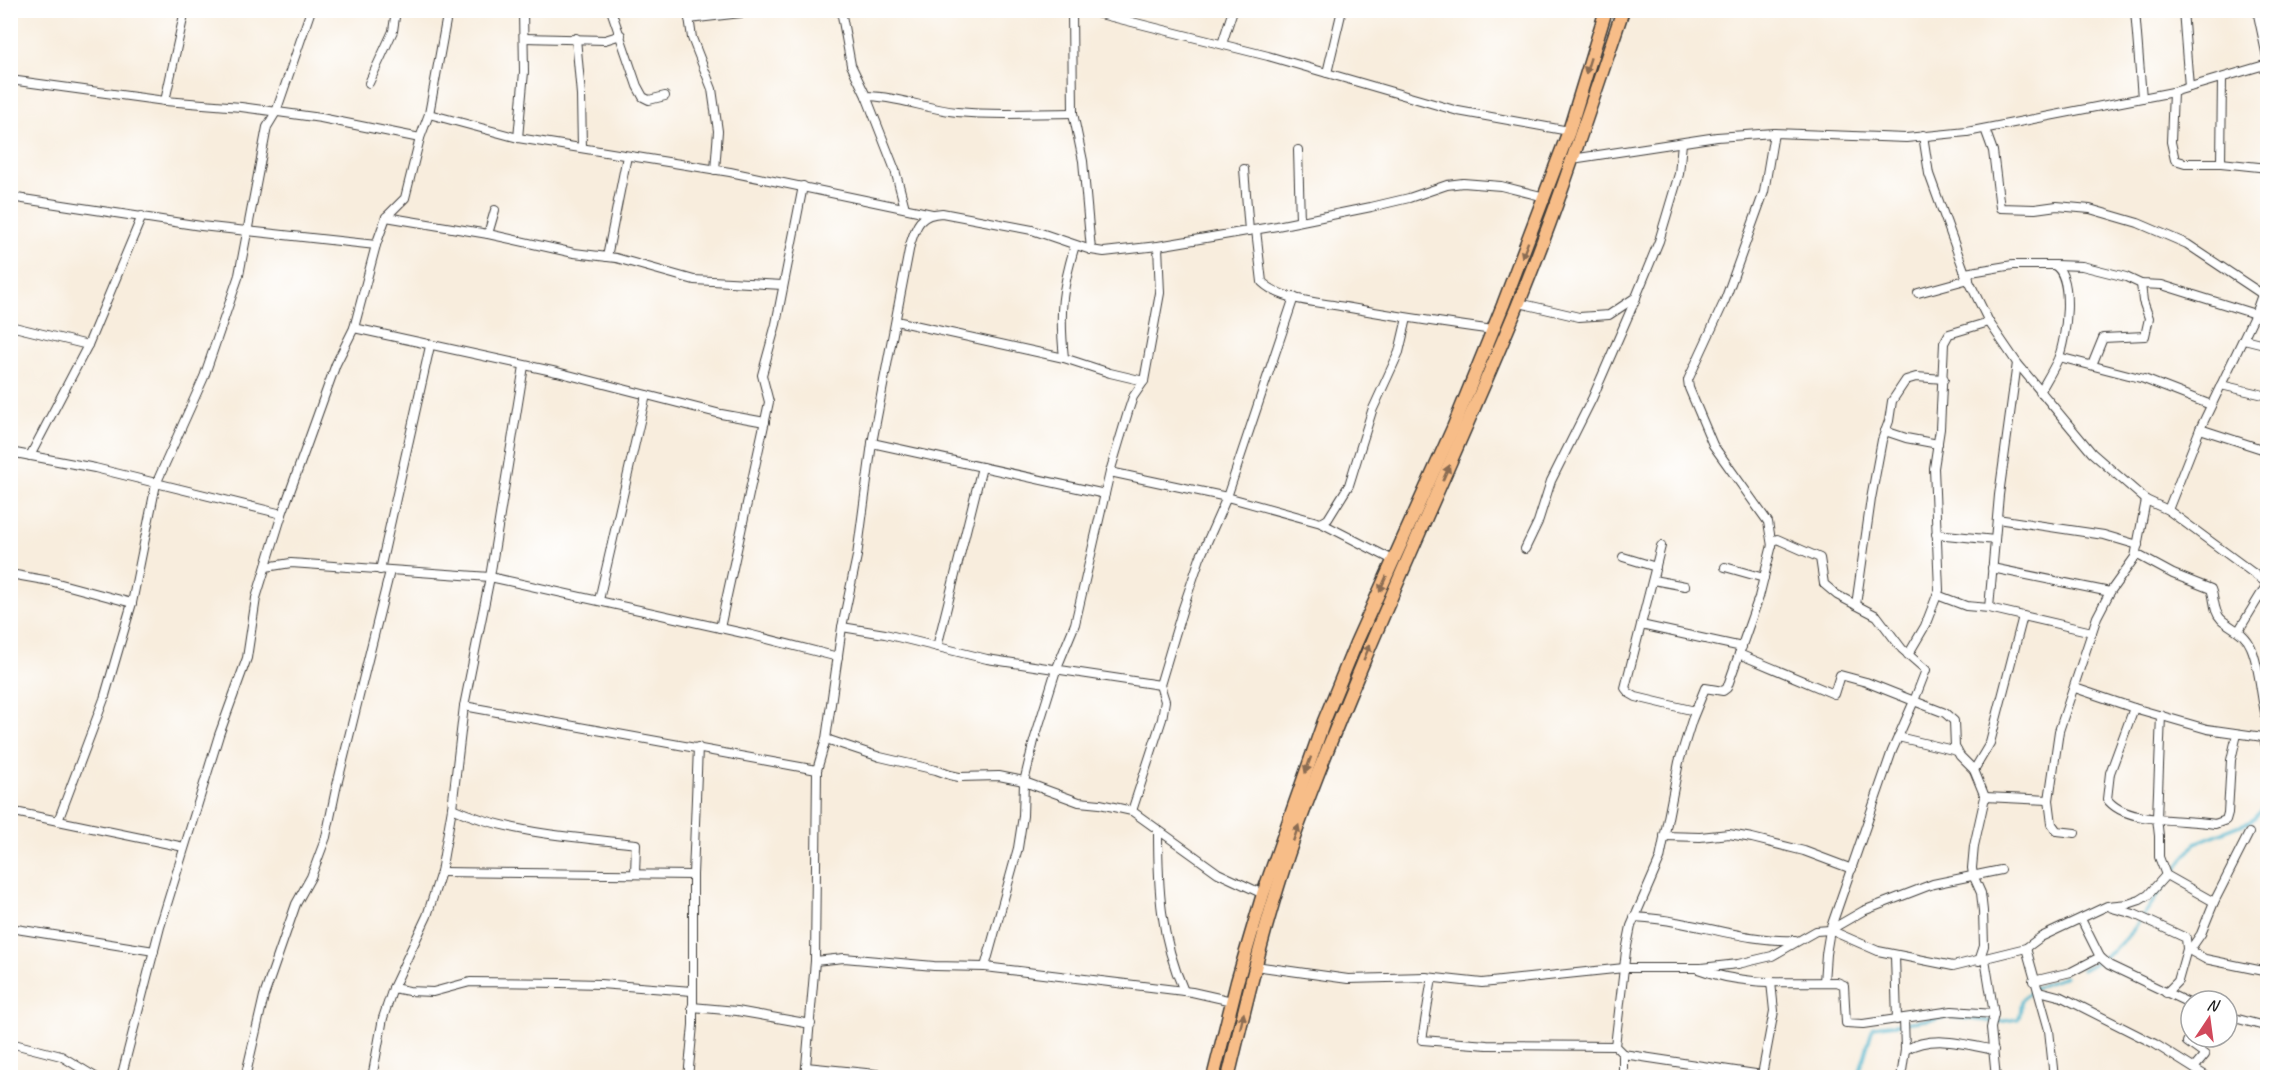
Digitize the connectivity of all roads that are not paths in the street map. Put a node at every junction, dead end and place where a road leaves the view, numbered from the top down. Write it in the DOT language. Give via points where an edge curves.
graph roads {
  1 [pos="185,10"];
  2 [pos="310,10"];
  3 [pos="396,10"];
  4 [pos="448,10"];
  5 [pos="523,10"];
  6 [pos="611,10"];
  7 [pos="688,10"];
  8 [pos="767,10"];
  9 [pos="841,10"];
  10 [pos="1072,10"];
  11 [pos="1084,10"];
  12 [pos="1233,10"];
  13 [pos="1342,10"];
  14 [pos="1606,10"];
  15 [pos="1623,10"];
  16 [pos="2135,10"];
  17 [pos="2183,10"];
  18 [pos="2257,10"];
  19 [pos="690,19"];
  20 [pos="621,34"];
  21 [pos="524,38"];
  22 [pos="576,38"];
  23 [pos="1222,44"];
  24 [pos="2268,63"];
  25 [pos="1327,73"];
  26 [pos="2222,78"];
  27 [pos="10,81"];
  28 [pos="369,83"];
  29 [pos="2189,87"];
  30 [pos="2173,92"];
  31 [pos="665,96"];
  32 [pos="866,96"];
  33 [pos="2142,98"];
  34 [pos="165,101"];
  35 [pos="276,112"];
  36 [pos="1073,113"];
  37 [pos="429,114"];
  38 [pos="1985,129"];
  39 [pos="1569,131"];
  40 [pos="1774,133"];
  41 [pos="1923,135"];
  42 [pos="420,138"];
  43 [pos="518,138"];
  44 [pos="1682,143"];
  45 [pos="582,148"];
  46 [pos="1298,150"];
  47 [pos="627,156"];
  48 [pos="1572,159"];
  49 [pos="2221,163"];
  50 [pos="2268,168"];
  51 [pos="1244,169"];
  52 [pos="715,170"];
  53 [pos="803,186"];
  54 [pos="10,197"];
  55 [pos="1545,197"];
  56 [pos="905,208"];
  57 [pos="495,210"];
  58 [pos="932,214"];
  59 [pos="142,216"];
  60 [pos="386,217"];
  61 [pos="1300,221"];
  62 [pos="1252,230"];
  63 [pos="248,232"];
  64 [pos="488,234"];
  65 [pos="376,245"];
  66 [pos="1076,245"];
  67 [pos="1158,246"];
  68 [pos="1091,250"];
  69 [pos="607,257"];
  70 [pos="2054,265"];
  71 [pos="1967,276"];
  72 [pos="2268,278"];
  73 [pos="2141,284"];
  74 [pos="783,285"];
  75 [pos="1918,293"];
  76 [pos="2265,295"];
  77 [pos="1294,297"];
  78 [pos="1636,297"];
  79 [pos="1519,303"];
  80 [pos="2255,314"];
  81 [pos="1407,318"];
  82 [pos="896,321"];
  83 [pos="1989,322"];
  84 [pos="10,326"];
  85 [pos="354,328"];
  86 [pos="1493,330"];
  87 [pos="2244,339"];
  88 [pos="87,345"];
  89 [pos="2268,345"];
  90 [pos="430,346"];
  91 [pos="1064,357"];
  92 [pos="2059,357"];
  93 [pos="2017,363"];
  94 [pos="2092,365"];
  95 [pos="524,366"];
  96 [pos="1944,379"];
  97 [pos="1144,381"];
  98 [pos="2221,385"];
  99 [pos="2040,392"];
  100 [pos="646,395"];
  101 [pos="2268,396"];
  102 [pos="2211,405"];
  103 [pos="765,422"];
  104 [pos="2200,429"];
  105 [pos="1886,431"];
  106 [pos="872,443"];
  107 [pos="1938,444"];
  108 [pos="2268,451"];
  109 [pos="10,452"];
  110 [pos="30,456"];
  111 [pos="982,467"];
  112 [pos="1110,472"];
  113 [pos="156,484"];
  114 [pos="1105,494"];
  115 [pos="1227,497"];
  116 [pos="2146,500"];
  117 [pos="2168,510"];
  118 [pos="282,514"];
  119 [pos="1997,519"];
  120 [pos="1321,523"];
  121 [pos="1936,534"];
  122 [pos="1995,540"];
  123 [pos="2138,545"];
  124 [pos="1661,546"];
  125 [pos="1772,546"];
  126 [pos="1525,549"];
  127 [pos="2136,554"];
  128 [pos="1623,557"];
  129 [pos="1393,560"];
  130 [pos="266,567"];
  131 [pos="1656,567"];
  132 [pos="1725,567"];
  133 [pos="1992,568"];
  134 [pos="380,570"];
  135 [pos="390,571"];
  136 [pos="10,574"];
  137 [pos="490,577"];
  138 [pos="1764,578"];
  139 [pos="1653,580"];
  140 [pos="2267,584"];
  141 [pos="1685,586"];
  142 [pos="2110,592"];
  143 [pos="1937,595"];
  144 [pos="599,600"];
  145 [pos="132,603"];
  146 [pos="1856,605"];
  147 [pos="1989,608"];
  148 [pos="2023,616"];
  149 [pos="1641,625"];
  150 [pos="842,627"];
  151 [pos="720,628"];
  152 [pos="2239,630"];
  153 [pos="2092,632"];
  154 [pos="937,646"];
  155 [pos="1740,651"];
  156 [pos="1908,655"];
  157 [pos="838,657"];
  158 [pos="1056,670"];
  159 [pos="1160,685"];
  160 [pos="2074,687"];
  161 [pos="1914,701"];
  162 [pos="464,706"];
  163 [pos="2134,708"];
  164 [pos="1695,711"];
  165 [pos="2161,715"];
  166 [pos="2268,724"];
  167 [pos="2237,734"];
  168 [pos="2265,734"];
  169 [pos="1898,737"];
  170 [pos="826,739"];
  171 [pos="699,747"];
  172 [pos="1957,751"];
  173 [pos="2268,752"];
  174 [pos="817,770"];
  175 [pos="1974,770"];
  176 [pos="1024,782"];
  177 [pos="1984,797"];
  178 [pos="2049,800"];
  179 [pos="452,808"];
  180 [pos="10,811"];
  181 [pos="1132,811"];
  182 [pos="2157,818"];
  183 [pos="58,821"];
  184 [pos="1158,830"];
  185 [pos="2075,833"];
  186 [pos="2249,833"];
  187 [pos="1664,836"];
  188 [pos="184,847"];
  189 [pos="1852,869"];
  190 [pos="2001,870"];
  191 [pos="441,872"];
  192 [pos="635,874"];
  193 [pos="693,875"];
  194 [pos="1973,875"];
  195 [pos="2166,875"];
  196 [pos="1263,894"];
  197 [pos="2214,902"];
  198 [pos="2107,906"];
  199 [pos="1634,917"];
  200 [pos="2081,919"];
  201 [pos="10,928"];
  202 [pos="1830,930"];
  203 [pos="1799,939"];
  204 [pos="2026,948"];
  205 [pos="2187,949"];
  206 [pos="154,951"];
  207 [pos="1895,956"];
  208 [pos="2100,957"];
  209 [pos="1982,960"];
  210 [pos="815,961"];
  211 [pos="1255,966"];
  212 [pos="985,967"];
  213 [pos="1624,968"];
  214 [pos="1694,968"];
  215 [pos="2268,972"];
  216 [pos="1432,978"];
  217 [pos="1771,982"];
  218 [pos="1824,982"];
  219 [pos="2036,986"];
  220 [pos="393,988"];
  221 [pos="692,991"];
  222 [pos="1184,991"];
  223 [pos="2166,993"];
  224 [pos="2179,999"];
  225 [pos="1232,1001"];
  226 [pos="692,1007"];
  227 [pos="1994,1014"];
  228 [pos="2239,1019"];
  229 [pos="1900,1020"];
  230 [pos="811,1024"];
  231 [pos="2268,1027"];
  232 [pos="10,1043"];
  233 [pos="1615,1046"];
  234 [pos="2197,1049"];
  235 [pos="1905,1050"];
  236 [pos="1994,1050"];
  237 [pos="1623,1054"];
  238 [pos="806,1067"];
  239 [pos="2194,1068"];
  240 [pos="1766,1076"];
  241 [pos="97,1077"];
  242 [pos="121,1077"];
  243 [pos="245,1077"];
  244 [pos="372,1077"];
  245 [pos="688,1077"];
  246 [pos="805,1077"];
  247 [pos="916,1077"];
  248 [pos="1213,1077"];
  249 [pos="1228,1077"];
  250 [pos="1623,1077"];
  251 [pos="1901,1077"];
  252 [pos="1996,1077"];
  253 [pos="2054,1077"];
  254 [pos="2209,1077"];
  1 -- 34 [label="street"];
  2 -- 35 [label="street"];
  3 -- 28 [label="street" via="393,31"];
  4 -- 37 [label="street"];
  5 -- 21 [label="street"];
  6 -- 20 [label="street"];
  7 -- 19 [label="street"];
  8 -- 19 [label="street"];
  9 -- 32 [label="street" via="851,65"];
  10 -- 36 [label="street"];
  11 -- 23 [label="street"];
  12 -- 23 [label="street"];
  13 -- 25 [label="street"];
  14 -- 39 [label="main road, one-way"];
  15 -- 48 [label="main road"];
  16 -- 33 [label="street"];
  17 -- 29 [label="street"];
  18 -- 24 [label="street"];
  19 -- 52 [label="street" via="692,38 712,89 717,131"];
  20 -- 22 [label="street" via="605,40"];
  20 -- 31 [label="street" via="643,97 649,100"];
  21 -- 22 [label="street"];
  21 -- 43 [label="street"];
  22 -- 45 [label="street"];
  23 -- 25 [label="street"];
  24 -- 26 [label="street"];
  25 -- 39 [label="street" via="1458,111"];
  26 -- 29 [label="street"];
  26 -- 49 [label="street"];
  27 -- 34 [label="street"];
  29 -- 30 [label="street"];
  30 -- 33 [label="street"];
  30 -- 49 [label="street" via="2171,142 2175,160"];
  32 -- 36 [label="street" via="886,96 958,112"];
  32 -- 56 [label="street" via="895,170"];
  33 -- 38 [label="street"];
  34 -- 35 [label="street"];
  35 -- 42 [label="street"];
  35 -- 63 [label="street" via="267,128"];
  36 -- 68 [label="street" via="1083,161"];
  37 -- 42 [label="street"];
  37 -- 43 [label="street"];
  38 -- 41 [label="street"];
  38 -- 76 [label="street" via="1993,151 2000,208 2090,209 2138,224 2187,244"];
  39 -- 55 [label="main road"];
  40 -- 41 [label="street" via="1906,138"];
  40 -- 44 [label="street"];
  40 -- 125 [label="street" via="1764,192 1725,300 1688,380 1713,445 1767,522"];
  41 -- 71 [label="street" via="1929,174"];
  42 -- 60 [label="street" via="405,198"];
  43 -- 45 [label="street"];
  44 -- 48 [label="street"];
  44 -- 78 [label="street" via="1679,174 1666,219"];
  45 -- 47 [label="street"];
  46 -- 61 [label="street"];
  47 -- 52 [label="street"];
  47 -- 69 [label="street"];
  48 -- 79 [label="main road"];
  49 -- 50 [label="street"];
  51 -- 62 [label="street"];
  52 -- 53 [label="street"];
  53 -- 56 [label="street"];
  53 -- 74 [label="street"];
  54 -- 59 [label="street"];
  55 -- 61 [label="street" via="1501,186 1463,183"];
  55 -- 86 [label="main road, one-way"];
  56 -- 58 [label="street"];
  57 -- 64 [label="street"];
  58 -- 66 [label="street" via="1032,230"];
  58 -- 82 [label="street" via="916,226 909,245"];
  59 -- 63 [label="street"];
  59 -- 88 [label="street"];
  60 -- 64 [label="street"];
  60 -- 65 [label="street"];
  61 -- 62 [label="street"];
  62 -- 67 [label="street"];
  62 -- 77 [label="street" via="1262,282"];
  63 -- 65 [label="street"];
  63 -- 113 [label="street" via="239,275 204,377"];
  64 -- 69 [label="street"];
  65 -- 85 [label="street"];
  66 -- 68 [label="street"];
  66 -- 91 [label="street" via="1064,282 1060,321"];
  67 -- 68 [label="street"];
  67 -- 97 [label="street" via="1160,293"];
  69 -- 74 [label="street" via="694,280"];
  70 -- 71 [label="street" via="2013,265"];
  70 -- 73 [label="street" via="2082,266"];
  70 -- 92 [label="street" via="2064,277 2067,303"];
  71 -- 75 [label="street"];
  71 -- 83 [label="street"];
  72 -- 76 [label="street"];
  73 -- 80 [label="street" via="2162,285"];
  73 -- 94 [label="street" via="2149,318 2145,336 2103,338"];
  74 -- 103 [label="street" via="762,375 769,402"];
  76 -- 80 [label="street"];
  77 -- 81 [label="street"];
  77 -- 115 [label="street"];
  78 -- 79 [label="street" via="1608,315 1579,317"];
  78 -- 126 [label="street" via="1551,481"];
  211 -- 79 [label="main road, one-way" via="1296,832 1336,728"];
  80 -- 87 [label="street"];
  81 -- 86 [label="street"];
  81 -- 120 [label="street" via="1399,352 1372,411 1348,485 1328,519"];
  82 -- 91 [label="street"];
  82 -- 106 [label="street"];
  83 -- 93 [label="street"];
  83 -- 96 [label="street" via="1949,334 1944,343"];
  84 -- 88 [label="street"];
  85 -- 90 [label="street"];
  85 -- 118 [label="street" via="336,364"];
  86 -- 129 [label="main road"];
  87 -- 89 [label="street"];
  87 -- 98 [label="street"];
  88 -- 110 [label="street"];
  90 -- 95 [label="street"];
  90 -- 134 [label="street"];
  91 -- 97 [label="street"];
  92 -- 94 [label="street"];
  92 -- 99 [label="street"];
  93 -- 99 [label="street"];
  93 -- 119 [label="street"];
  94 -- 102 [label="street" via="2144,379"];
  95 -- 100 [label="street"];
  95 -- 137 [label="street"];
  96 -- 105 [label="street" via="1906,380 1892,401"];
  96 -- 107 [label="street"];
  97 -- 112 [label="street" via="1133,397"];
  98 -- 101 [label="street"];
  98 -- 102 [label="street"];
  99 -- 116 [label="street" via="2092,453"];
  100 -- 103 [label="street"];
  100 -- 144 [label="street"];
  102 -- 104 [label="street"];
  103 -- 151 [label="street"];
  104 -- 108 [label="street"];
  104 -- 117 [label="street"];
  105 -- 107 [label="street"];
  105 -- 146 [label="street" via="1871,499"];
  106 -- 111 [label="street"];
  106 -- 150 [label="street" via="857,556"];
  107 -- 121 [label="street" via="1934,468"];
  109 -- 110 [label="street"];
  110 -- 113 [label="street"];
  111 -- 114 [label="street"];
  111 -- 154 [label="street"];
  112 -- 114 [label="street"];
  112 -- 115 [label="street"];
  113 -- 118 [label="street"];
  113 -- 145 [label="street"];
  114 -- 158 [label="street" via="1075,624"];
  115 -- 120 [label="street"];
  115 -- 159 [label="street" via="1200,558"];
  116 -- 117 [label="street"];
  116 -- 123 [label="street"];
  117 -- 140 [label="street"];
  118 -- 130 [label="street"];
  119 -- 122 [label="street"];
  119 -- 123 [label="street"];
  120 -- 129 [label="street"];
  121 -- 122 [label="street"];
  121 -- 143 [label="street"];
  122 -- 133 [label="street"];
  123 -- 127 [label="street"];
  124 -- 131 [label="street"];
  125 -- 138 [label="street"];
  125 -- 146 [label="street" via="1777,539 1820,558 1824,584"];
  127 -- 142 [label="street"];
  127 -- 152 [label="street" via="2211,589 2221,619"];
  128 -- 131 [label="street"];
  129 -- 196 [label="main road, one-way" via="1324,721"];
  130 -- 134 [label="street" via="291,563"];
  130 -- 188 [label="street" via="256,598 248,658"];
  131 -- 139 [label="street"];
  132 -- 138 [label="street"];
  133 -- 142 [label="street"];
  133 -- 147 [label="street"];
  134 -- 135 [label="street"];
  135 -- 137 [label="street"];
  135 -- 243 [label="street" via="326,837 296,904 268,986"];
  136 -- 145 [label="street"];
  137 -- 144 [label="street"];
  137 -- 162 [label="street"];
  138 -- 155 [label="street"];
  139 -- 141 [label="street"];
  139 -- 149 [label="street"];
  140 -- 152 [label="street"];
  142 -- 153 [label="street"];
  143 -- 147 [label="street" via="1966,606"];
  143 -- 156 [label="street"];
  144 -- 151 [label="street"];
  145 -- 183 [label="street" via="104,699"];
  146 -- 156 [label="street" via="1877,616"];
  147 -- 148 [label="street"];
  148 -- 153 [label="street"];
  148 -- 175 [label="street" via="1990,744"];
  149 -- 155 [label="street"];
  149 -- 164 [label="street" via="1625,687 1636,697"];
  150 -- 154 [label="street"];
  150 -- 157 [label="street"];
  151 -- 157 [label="street"];
  152 -- 166 [label="street" via="2251,646"];
  153 -- 160 [label="street"];
  154 -- 158 [label="street"];
  155 -- 161 [label="street" via="1834,694 1840,675"];
  155 -- 164 [label="street" via="1727,688 1705,688"];
  156 -- 161 [label="street" via="1926,670"];
  157 -- 170 [label="street"];
  158 -- 159 [label="street"];
  158 -- 176 [label="street"];
  159 -- 181 [label="street" via="1165,701 1162,719"];
  160 -- 163 [label="street"];
  160 -- 178 [label="street" via="2056,740"];
  161 -- 169 [label="street"];
  161 -- 172 [label="street" via="1954,721"];
  162 -- 171 [label="street"];
  162 -- 179 [label="street"];
  163 -- 165 [label="street"];
  163 -- 182 [label="street" via="2110,773 2107,799 2130,814"];
  164 -- 187 [label="street" via="1679,762"];
  165 -- 167 [label="street"];
  165 -- 182 [label="street"];
  167 -- 168 [label="street"];
  167 -- 182 [label="street" via="2226,820 2215,824"];
  168 -- 173 [label="street"];
  169 -- 172 [label="street"];
  169 -- 189 [label="street"];
  170 -- 174 [label="street"];
  170 -- 176 [label="street" via="959,777 999,776"];
  171 -- 174 [label="street"];
  171 -- 193 [label="street"];
  172 -- 175 [label="street"];
  174 -- 210 [label="street"];
  175 -- 177 [label="street"];
  176 -- 181 [label="street" via="1079,802"];
  176 -- 212 [label="street" via="1017,848"];
  177 -- 178 [label="street"];
  177 -- 194 [label="street" via="1974,846"];
  178 -- 185 [label="street" via="2053,828"];
  179 -- 191 [label="street"];
  179 -- 192 [label="street" via="519,829 636,844"];
  180 -- 183 [label="street"];
  181 -- 184 [label="street"];
  182 -- 195 [label="street" via="2159,857"];
  183 -- 188 [label="street"];
  184 -- 196 [label="street" via="1218,873"];
  184 -- 222 [label="street" via="1162,921"];
  186 -- 197 [label="street"];
  187 -- 189 [label="street" via="1729,834 1752,838"];
  187 -- 199 [label="street" via="1660,859"];
  188 -- 206 [label="street"];
  189 -- 202 [label="street"];
  190 -- 194 [label="street"];
  191 -- 192 [label="street"];
  191 -- 220 [label="street" via="427,916"];
  192 -- 193 [label="street"];
  193 -- 221 [label="street"];
  194 -- 202 [label="street" via="1897,897"];
  194 -- 209 [label="street" via="1983,911"];
  195 -- 197 [label="street"];
  195 -- 198 [label="street" via="2140,900"];
  196 -- 225 [label="main road"];
  197 -- 205 [label="street" via="2201,934"];
  198 -- 200 [label="street"];
  198 -- 205 [label="street" via="2138,915 2186,938"];
  199 -- 203 [label="street" via="1783,940"];
  199 -- 213 [label="street"];
  200 -- 204 [label="street"];
  200 -- 208 [label="street"];
  201 -- 206 [label="street"];
  202 -- 203 [label="street"];
  202 -- 207 [label="street"];
  202 -- 218 [label="street"];
  203 -- 214 [label="street" via="1772,956"];
  204 -- 209 [label="street"];
  204 -- 219 [label="street"];
  205 -- 215 [label="street" via="2205,959"];
  205 -- 223 [label="street" via="2178,981"];
  206 -- 242 [label="street"];
  207 -- 209 [label="street" via="1953,966"];
  207 -- 229 [label="street"];
  208 -- 219 [label="street"];
  208 -- 223 [label="street"];
  209 -- 227 [label="street"];
  210 -- 212 [label="street" via="844,958"];
  210 -- 230 [label="street"];
  211 -- 216 [label="street" via="1348,979"];
  249 -- 211 [label="main road, one-way"];
  212 -- 222 [label="street"];
  213 -- 214 [label="street"];
  213 -- 216 [label="street" via="1500,982"];
  213 -- 233 [label="street"];
  214 -- 217 [label="street" via="1734,980"];
  216 -- 233 [label="street" via="1422,1040"];
  217 -- 218 [label="street"];
  217 -- 240 [label="street" via="1774,1011"];
  218 -- 229 [label="street" via="1844,985 1846,1023"];
  219 -- 239 [label="street" via="2155,1044"];
  219 -- 253 [label="street" via="2049,1030"];
  220 -- 221 [label="street" via="433,992 470,982 619,985"];
  220 -- 244 [label="street"];
  221 -- 226 [label="street"];
  222 -- 225 [label="street"];
  223 -- 224 [label="street"];
  225 -- 248 [label="main road"];
  226 -- 230 [label="street"];
  226 -- 245 [label="street"];
  227 -- 229 [label="street" via="1932,1012"];
  227 -- 236 [label="street"];
  228 -- 231 [label="street"];
  229 -- 235 [label="street" via="1905,1029"];
  230 -- 238 [label="street"];
  232 -- 241 [label="street" via="61,1056"];
  233 -- 237 [label="street"];
  234 -- 239 [label="street" via="2205,1055"];
  235 -- 236 [label="street" via="1936,1041"];
  235 -- 251 [label="street"];
  236 -- 252 [label="street"];
  237 -- 240 [label="street"];
  237 -- 250 [label="street"];
  238 -- 246 [label="street"];
  238 -- 247 [label="street"];
  239 -- 254 [label="street"];
}
